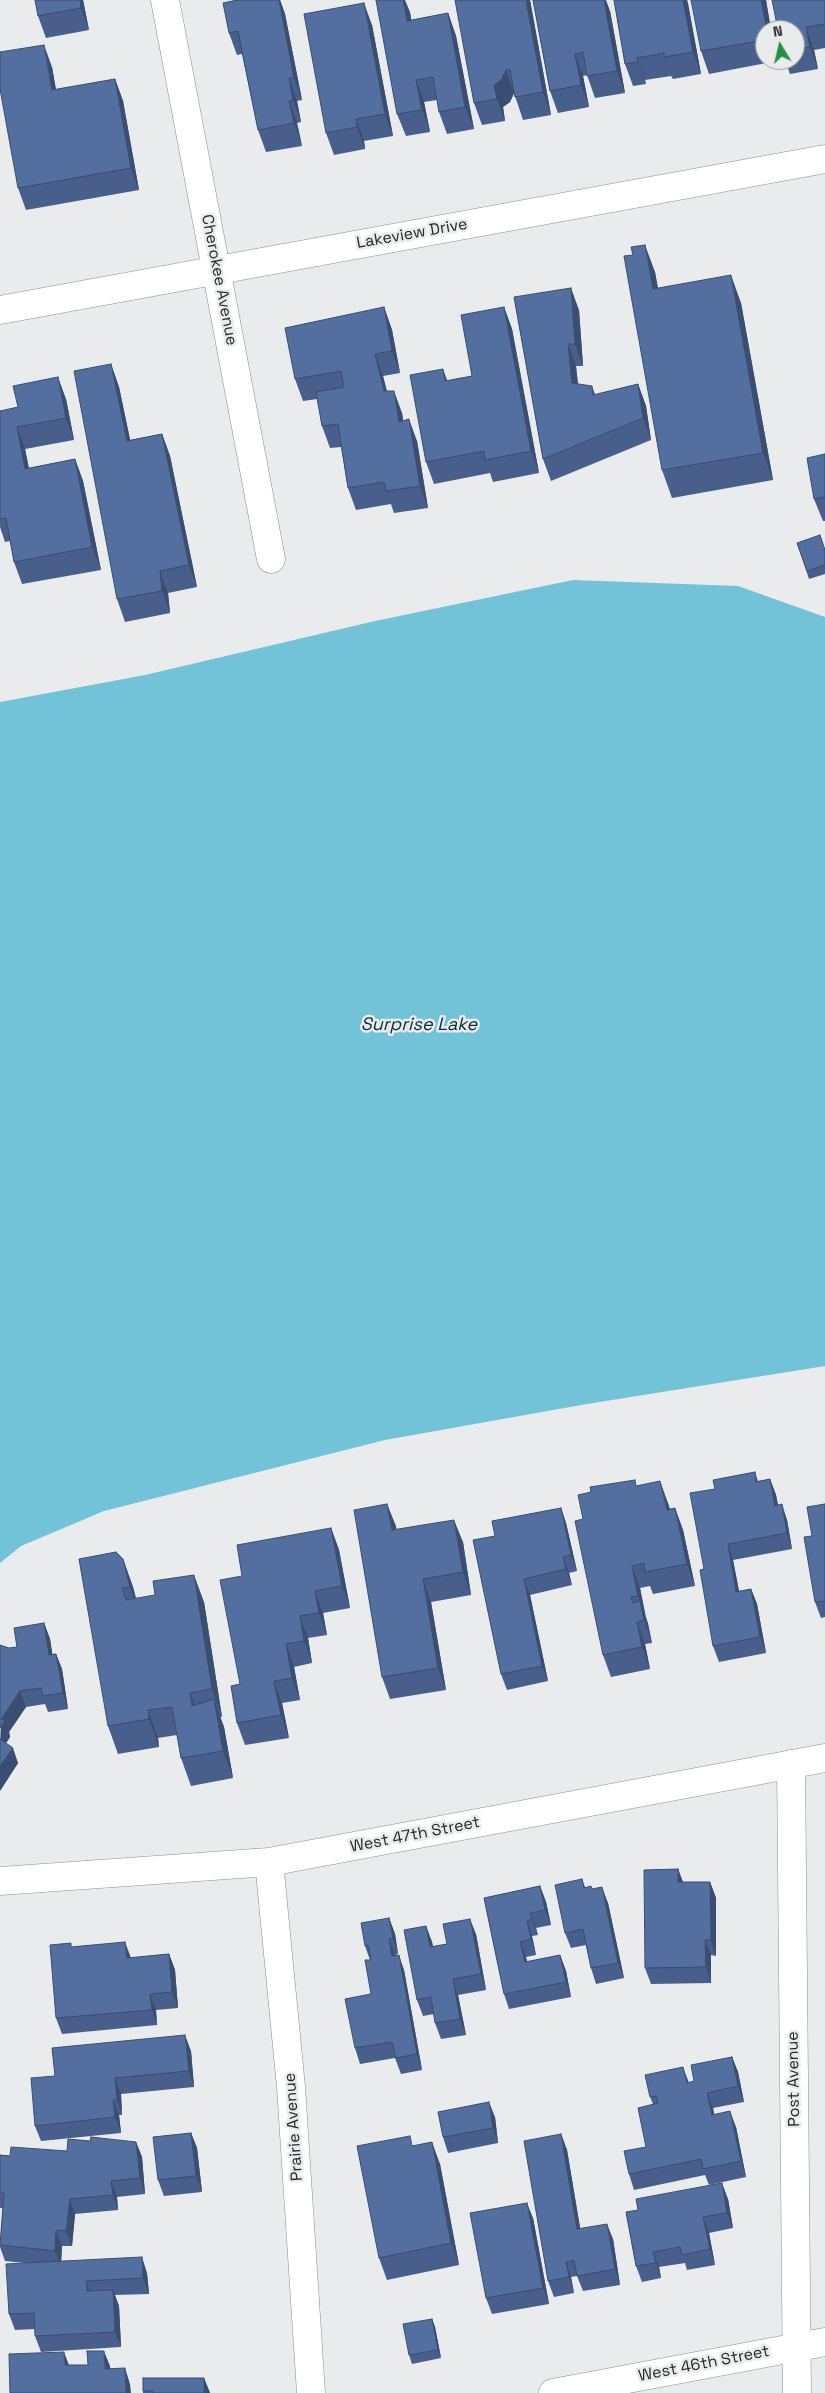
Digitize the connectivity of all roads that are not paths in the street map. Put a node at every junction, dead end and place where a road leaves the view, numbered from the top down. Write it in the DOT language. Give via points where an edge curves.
graph roads {
  1 [pos="165,0"];
  2 [pos="825,159"];
  3 [pos="217,270"];
  4 [pos="0,310"];
  5 [pos="271,559"];
  6 [pos="825,1758"];
  7 [pos="791,1764"];
  8 [pos="269,1862"];
  9 [pos="0,1881"];
  10 [pos="825,2342"];
  11 [pos="797,2347"];
  12 [pos="311,2393"];
  13 [pos="553,2393"];
  14 [pos="797,2393"];
  1 -- 3 [label="street, Cherokee Avenue"];
  2 -- 3 [label="street, Lakeview Drive"];
  3 -- 4 [label="street, Lakeview Drive"];
  3 -- 5 [label="street, Cherokee Avenue"];
  6 -- 7 [label="street, West 47th Street"];
  7 -- 8 [label="street, West 47th Street"];
  7 -- 11 [label="street, Post Avenue"];
  8 -- 9 [label="street, West 47th Street"];
  8 -- 12 [label="street, Prairie Avenue" via="291,2087"];
  10 -- 11 [label="street, West 46th Street"];
  11 -- 13 [label="street, West 46th Street"];
  11 -- 14 [label="street, Post Avenue"];
}
